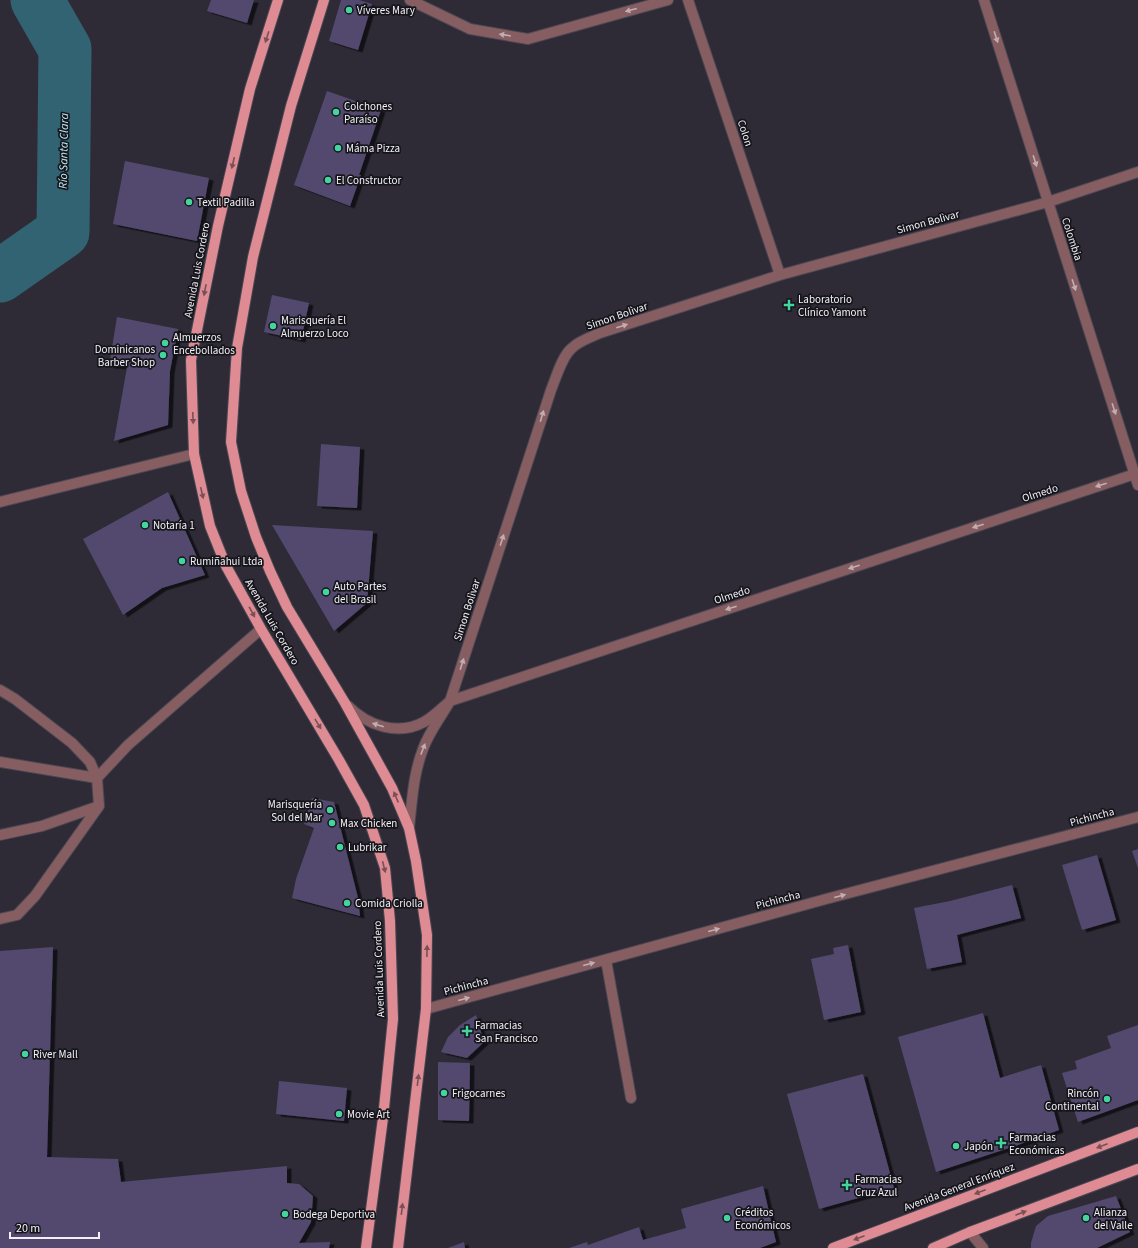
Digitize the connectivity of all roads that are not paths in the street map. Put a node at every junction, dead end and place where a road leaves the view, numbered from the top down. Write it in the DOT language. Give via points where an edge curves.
graph roads {
  1 [pos="278,0"];
  2 [pos="324,0"];
  3 [pos="410,0"];
  4 [pos="668,0"];
  5 [pos="688,0"];
  6 [pos="984,0"];
  7 [pos="1138,172"];
  8 [pos="1048,202"];
  9 [pos="780,275"];
  10 [pos="194,454"];
  11 [pos="1136,474"];
  12 [pos="1138,485"];
  13 [pos="0,502"];
  14 [pos="261,629"];
  15 [pos="0,690"];
  16 [pos="14,699"];
  17 [pos="0,701"];
  18 [pos="450,701"];
  19 [pos="344,703"];
  20 [pos="0,762"];
  21 [pos="97,778"];
  22 [pos="99,806"];
  23 [pos="1138,817"];
  24 [pos="409,828"];
  25 [pos="0,835"];
  26 [pos="0,919"];
  27 [pos="606,960"];
  28 [pos="426,1009"];
  29 [pos="632,1098"];
  30 [pos="1138,1132"];
  31 [pos="1138,1169"];
  32 [pos="970,1232"];
  33 [pos="366,1248"];
  34 [pos="398,1248"];
  35 [pos="833,1248"];
  36 [pos="933,1248"];
  37 [pos="983,1248"];
  1 -- 10 [label="main road, Avenida Luis Cordero, one-way" via="246,105 191,360"];
  2 -- 19 [label="main road, Avenida Luis Cordero" via="291,106 253,257 236,348 231,442 240,491 270,571 287,606"];
  4 -- 3 [label="street, one-way" via="528,39 470,29"];
  5 -- 9 [label="street, Colon"];
  6 -- 8 [label="street, Colombia, one-way"];
  7 -- 8 [label="street, Simon Bolìvar"];
  8 -- 9 [label="street, Simon Bolìvar"];
  8 -- 11 [label="street, Colombia, one-way"];
  18 -- 9 [label="street, Simon Bolìvar, one-way" via="551,390 571,348 600,333"];
  10 -- 13 [label="street"];
  10 -- 14 [label="main road, Avenida Luis Cordero, one-way" via="210,526 226,566"];
  11 -- 12 [label="street, Colombia"];
  11 -- 18 [label="street, Olmedo, one-way"];
  14 -- 21 [label="street" via="128,745"];
  14 -- 33 [label="main road, Avenida Luis Cordero, one-way" via="340,760 364,805 385,868 390,921 393,1019"];
  15 -- 16 [label="street"];
  16 -- 17 [label="street"];
  16 -- 21 [label="street" via="72,743 90,762"];
  18 -- 19 [label="street, Olmedo, one-way" via="425,722 409,728 391,729 357,716"];
  24 -- 18 [label="street, Simon Bolìvar, one-way" via="413,786 421,755 431,731"];
  24 -- 19 [label="main road, Avenida Luis Cordero, one-way" via="392,788"];
  20 -- 21 [label="street"];
  21 -- 22 [label="street"];
  22 -- 25 [label="street" via="42,826"];
  22 -- 26 [label="street" via="35,896 18,915"];
  27 -- 23 [label="street, Pichincha, one-way"];
  28 -- 24 [label="main road, Avenida Luis Cordero, one-way" via="427,935"];
  28 -- 27 [label="street, Pichincha, one-way"];
  27 -- 29 [label="street"];
  34 -- 28 [label="main road, Avenida Luis Cordero, one-way"];
  30 -- 35 [label="main road, Avenida General Enríquez, one-way"];
  32 -- 31 [label="main road, one-way"];
  32 -- 36 [label="main road"];
  32 -- 37 [label="street"];
}
